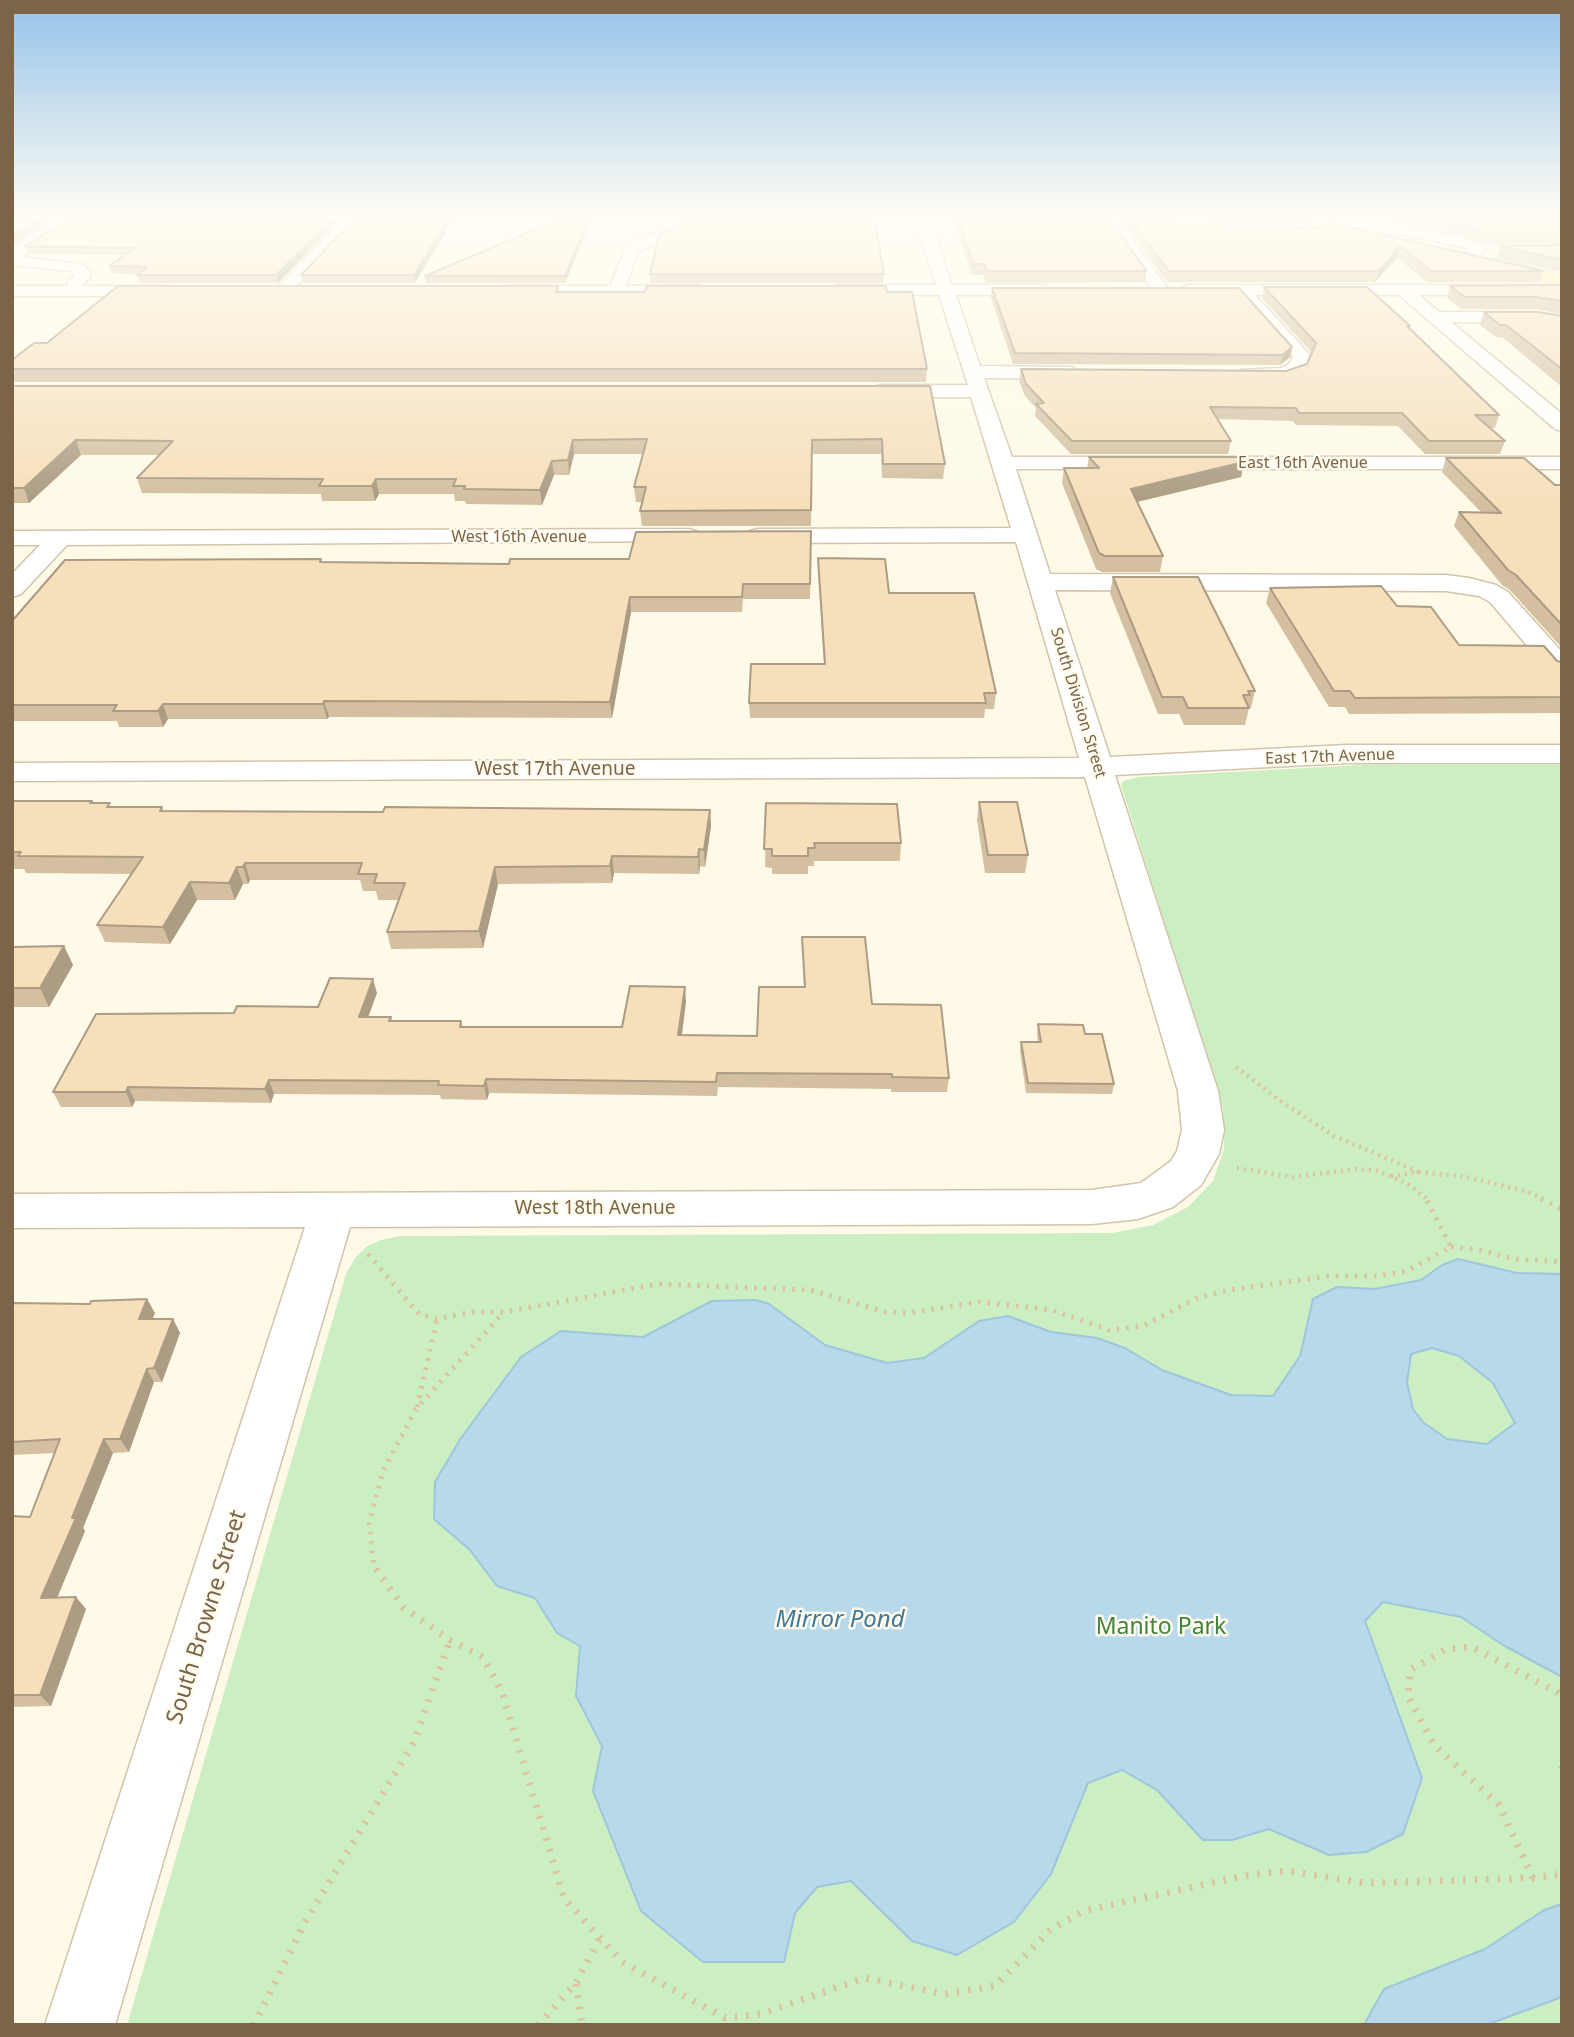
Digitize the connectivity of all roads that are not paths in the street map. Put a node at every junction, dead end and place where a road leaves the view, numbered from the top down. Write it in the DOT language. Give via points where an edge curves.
graph roads {
  1 [pos="953,313"];
  2 [pos="1263,313"];
  3 [pos="1430,313"];
  4 [pos="1435,317"];
  5 [pos="1562,321"];
  6 [pos="1089,373"];
  7 [pos="1228,374"];
  8 [pos="975,381"];
  9 [pos="859,391"];
  10 [pos="1562,425"];
  11 [pos="1003,463"];
  12 [pos="1562,463"];
  13 [pos="1026,535"];
  14 [pos="12,538"];
  15 [pos="60,538"];
  16 [pos="1041,582"];
  17 [pos="12,589"];
  18 [pos="1562,669"];
  19 [pos="1562,754"];
  20 [pos="1098,768"];
  21 [pos="12,772"];
  22 [pos="1174,1185"];
  23 [pos="333,1209"];
  24 [pos="12,1211"];
  25 [pos="80,2025"];
  1 -- 8 [label="street, South Division Street"];
  2 -- 7 [label="street" via="1301,356 1296,369 1283,374"];
  3 -- 4 [label="street"];
  4 -- 5 [label="street"];
  4 -- 10 [label="street"];
  6 -- 8 [label="street"];
  8 -- 9 [label="street"];
  8 -- 11 [label="street, South Division Street"];
  11 -- 12 [label="street, East 16th Avenue"];
  11 -- 13 [label="street, South Division Street"];
  13 -- 15 [label="street, West 16th Avenue"];
  13 -- 16 [label="street, South Division Street"];
  14 -- 15 [label="street, West 16th Avenue"];
  15 -- 17 [label="street"];
  16 -- 18 [label="street" via="1469,586 1499,597"];
  16 -- 20 [label="street, South Division Street"];
  19 -- 20 [label="street, East 17th Avenue" via="1348,754"];
  20 -- 21 [label="street, West 17th Avenue"];
  20 -- 22 [label="street, South Division Street" via="1201,1104 1203,1130 1198,1154"];
  22 -- 23 [label="street, West 18th Avenue" via="1138,1202 1092,1207"];
  23 -- 24 [label="street, West 18th Avenue"];
  23 -- 25 [label="street, South Browne Street"];
}
